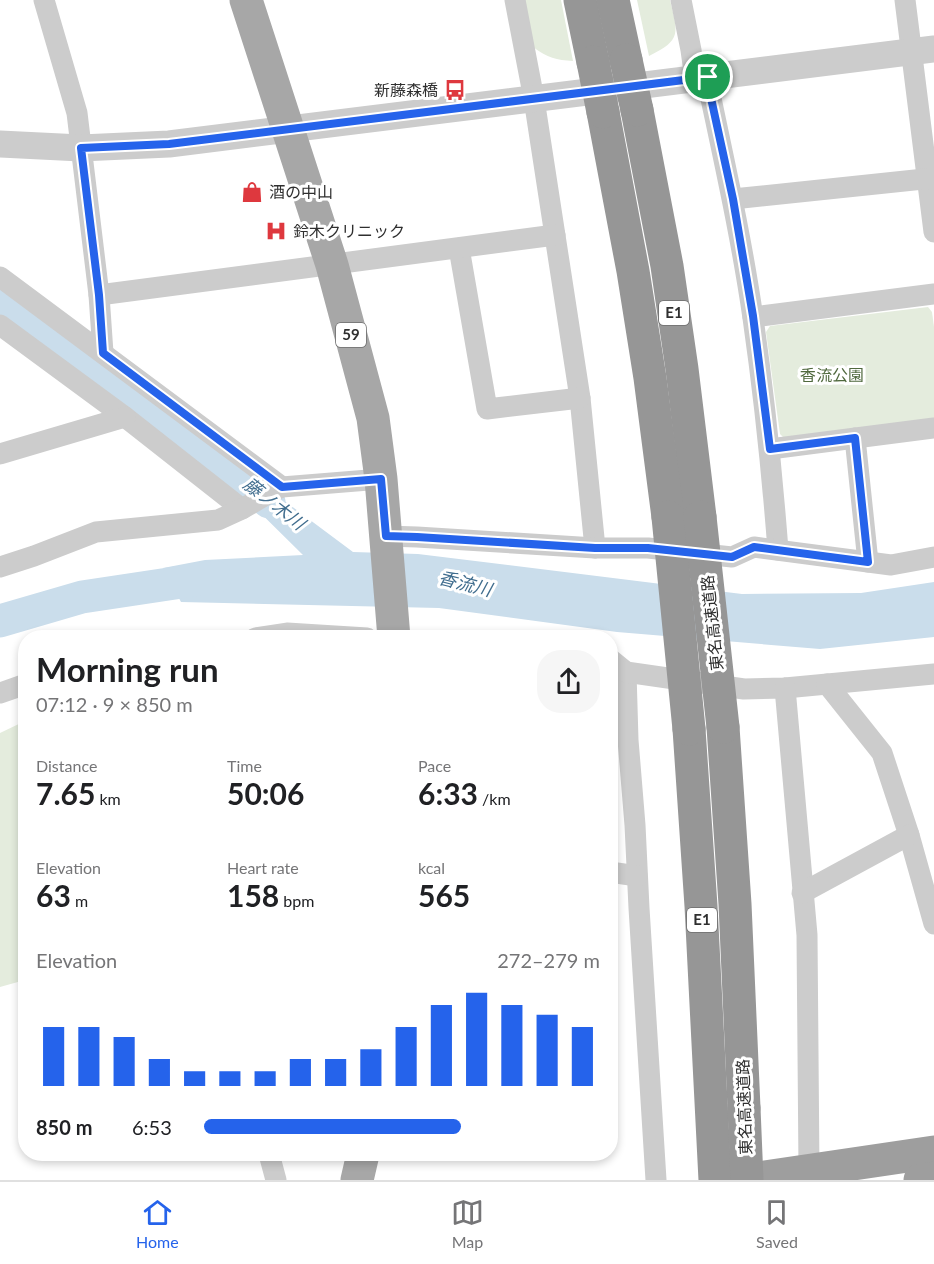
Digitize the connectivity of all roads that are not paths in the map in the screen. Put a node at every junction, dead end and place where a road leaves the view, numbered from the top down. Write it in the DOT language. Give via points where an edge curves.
graph roads {
  1 [pos="44,0"];
  2 [pos="246,0"];
  3 [pos="515,0"];
  4 [pos="580,0"];
  5 [pos="613,0"];
  6 [pos="681,0"];
  7 [pos="905,0"];
  8 [pos="923,51"];
  9 [pos="701,78"];
  10 [pos="534,99"];
  11 [pos="289,130"];
  12 [pos="0,144"];
  13 [pos="81,148"];
  14 [pos="931,179"];
  15 [pos="733,199"];
  16 [pos="934,232"];
  17 [pos="555,235"];
  18 [pos="459,248"];
  19 [pos="332,265"];
  20 [pos="0,277"];
  21 [pos="934,294"];
  22 [pos="99,295"];
  23 [pos="753,316"];
  24 [pos="0,325"];
  25 [pos="103,353"];
  26 [pos="580,398"];
  27 [pos="125,417"];
  28 [pos="934,428"];
  29 [pos="855,438"];
  30 [pos="770,449"];
  31 [pos="0,454"];
  32 [pos="381,479"];
  33 [pos="263,498"];
  34 [pos="684,517"];
  35 [pos="386,541"];
  36 [pos="595,548"];
  37 [pos="778,550"];
  38 [pos="934,557"];
  39 [pos="868,562"];
  40 [pos="0,567"];
  41 [pos="385,630"];
  42 [pos="618,666"];
  43 [pos="934,674"];
  44 [pos="827,684"];
  45 [pos="18,687"];
  46 [pos="785,688"];
  47 [pos="0,693"];
  48 [pos="909,834"];
  49 [pos="618,873"];
  50 [pos="637,876"];
  51 [pos="802,893"];
  52 [pos="934,924"];
  53 [pos="934,1152"];
  54 [pos="271,1161"];
  55 [pos="361,1161"];
  56 [pos="810,1175"];
  57 [pos="934,1178"];
  58 [pos="276,1180"];
  59 [pos="357,1180"];
  60 [pos="656,1180"];
  61 [pos="715,1180"];
  62 [pos="746,1180"];
  63 [pos="920,1180"];
  1 -- 13 [label="street" via="77,113"];
  2 -- 11 [label="main road, 59"];
  3 -- 10 [label="street"];
  4 -- 34 [label="highway, 東名高速道路 / E1, bridge" via="650,378"];
  5 -- 34 [label="highway, 東名高速道路 / E1, bridge" via="667,266 682,369"];
  6 -- 9 [label="street"];
  7 -- 8 [label="street"];
  8 -- 9 [label="street"];
  8 -- 14 [label="street"];
  9 -- 10 [label="street"];
  9 -- 15 [label="street" via="709,89"];
  10 -- 11 [label="street"];
  10 -- 17 [label="street"];
  11 -- 13 [label="street" via="169,144"];
  11 -- 19 [label="main road, 59"];
  12 -- 13 [label="street"];
  13 -- 22 [label="street"];
  14 -- 15 [label="street"];
  14 -- 16 [label="street"];
  15 -- 23 [label="street"];
  17 -- 18 [label="street"];
  17 -- 26 [label="street"];
  18 -- 19 [label="street"];
  18 -- 26 [label="street" via="487,409"];
  19 -- 22 [label="street"];
  19 -- 32 [label="main road, 59" via="373,418"];
  20 -- 25 [label="street"];
  21 -- 23 [label="street"];
  22 -- 25 [label="street"];
  23 -- 30 [label="street"];
  24 -- 27 [label="street"];
  25 -- 33 [label="street"];
  26 -- 36 [label="street"];
  27 -- 31 [label="street"];
  27 -- 33 [label="street"];
  28 -- 29 [label="street"];
  29 -- 30 [label="street"];
  29 -- 39 [label="street"];
  30 -- 37 [label="street"];
  32 -- 33 [label="street"];
  32 -- 35 [label="main road, 59"];
  33 -- 40 [label="street" via="218,520 96,532"];
  34 -- 61 [label="highway, 東名高速道路 / E1, bridge" via="688,729"];
  34 -- 62 [label="highway, 東名高速道路 / E1, bridge" via="723,727 735,904"];
  35 -- 36 [label="street" via="417,537"];
  35 -- 41 [label="main road, 59"];
  36 -- 37 [label="street" via="648,548 732,557 754,547"];
  37 -- 39 [label="street"];
  38 -- 39 [label="street" via="891,565"];
  42 -- 46 [label="street" via="744,689"];
  42 -- 50 [label="street" via="628,740"];
  43 -- 44 [label="street"];
  44 -- 46 [label="street"];
  44 -- 48 [label="street" via="882,753"];
  45 -- 47 [label="street"];
  46 -- 51 [label="street"];
  48 -- 51 [label="street"];
  48 -- 52 [label="street"];
  49 -- 50 [label="street"];
  50 -- 60 [label="street"];
  51 -- 56 [label="street" via="807,935"];
  53 -- 56 [label="highway"];
  54 -- 58 [label="street"];
  55 -- 59 [label="main road"];
  56 -- 62 [label="highway"];
  57 -- 63 [label="highway"];
}
